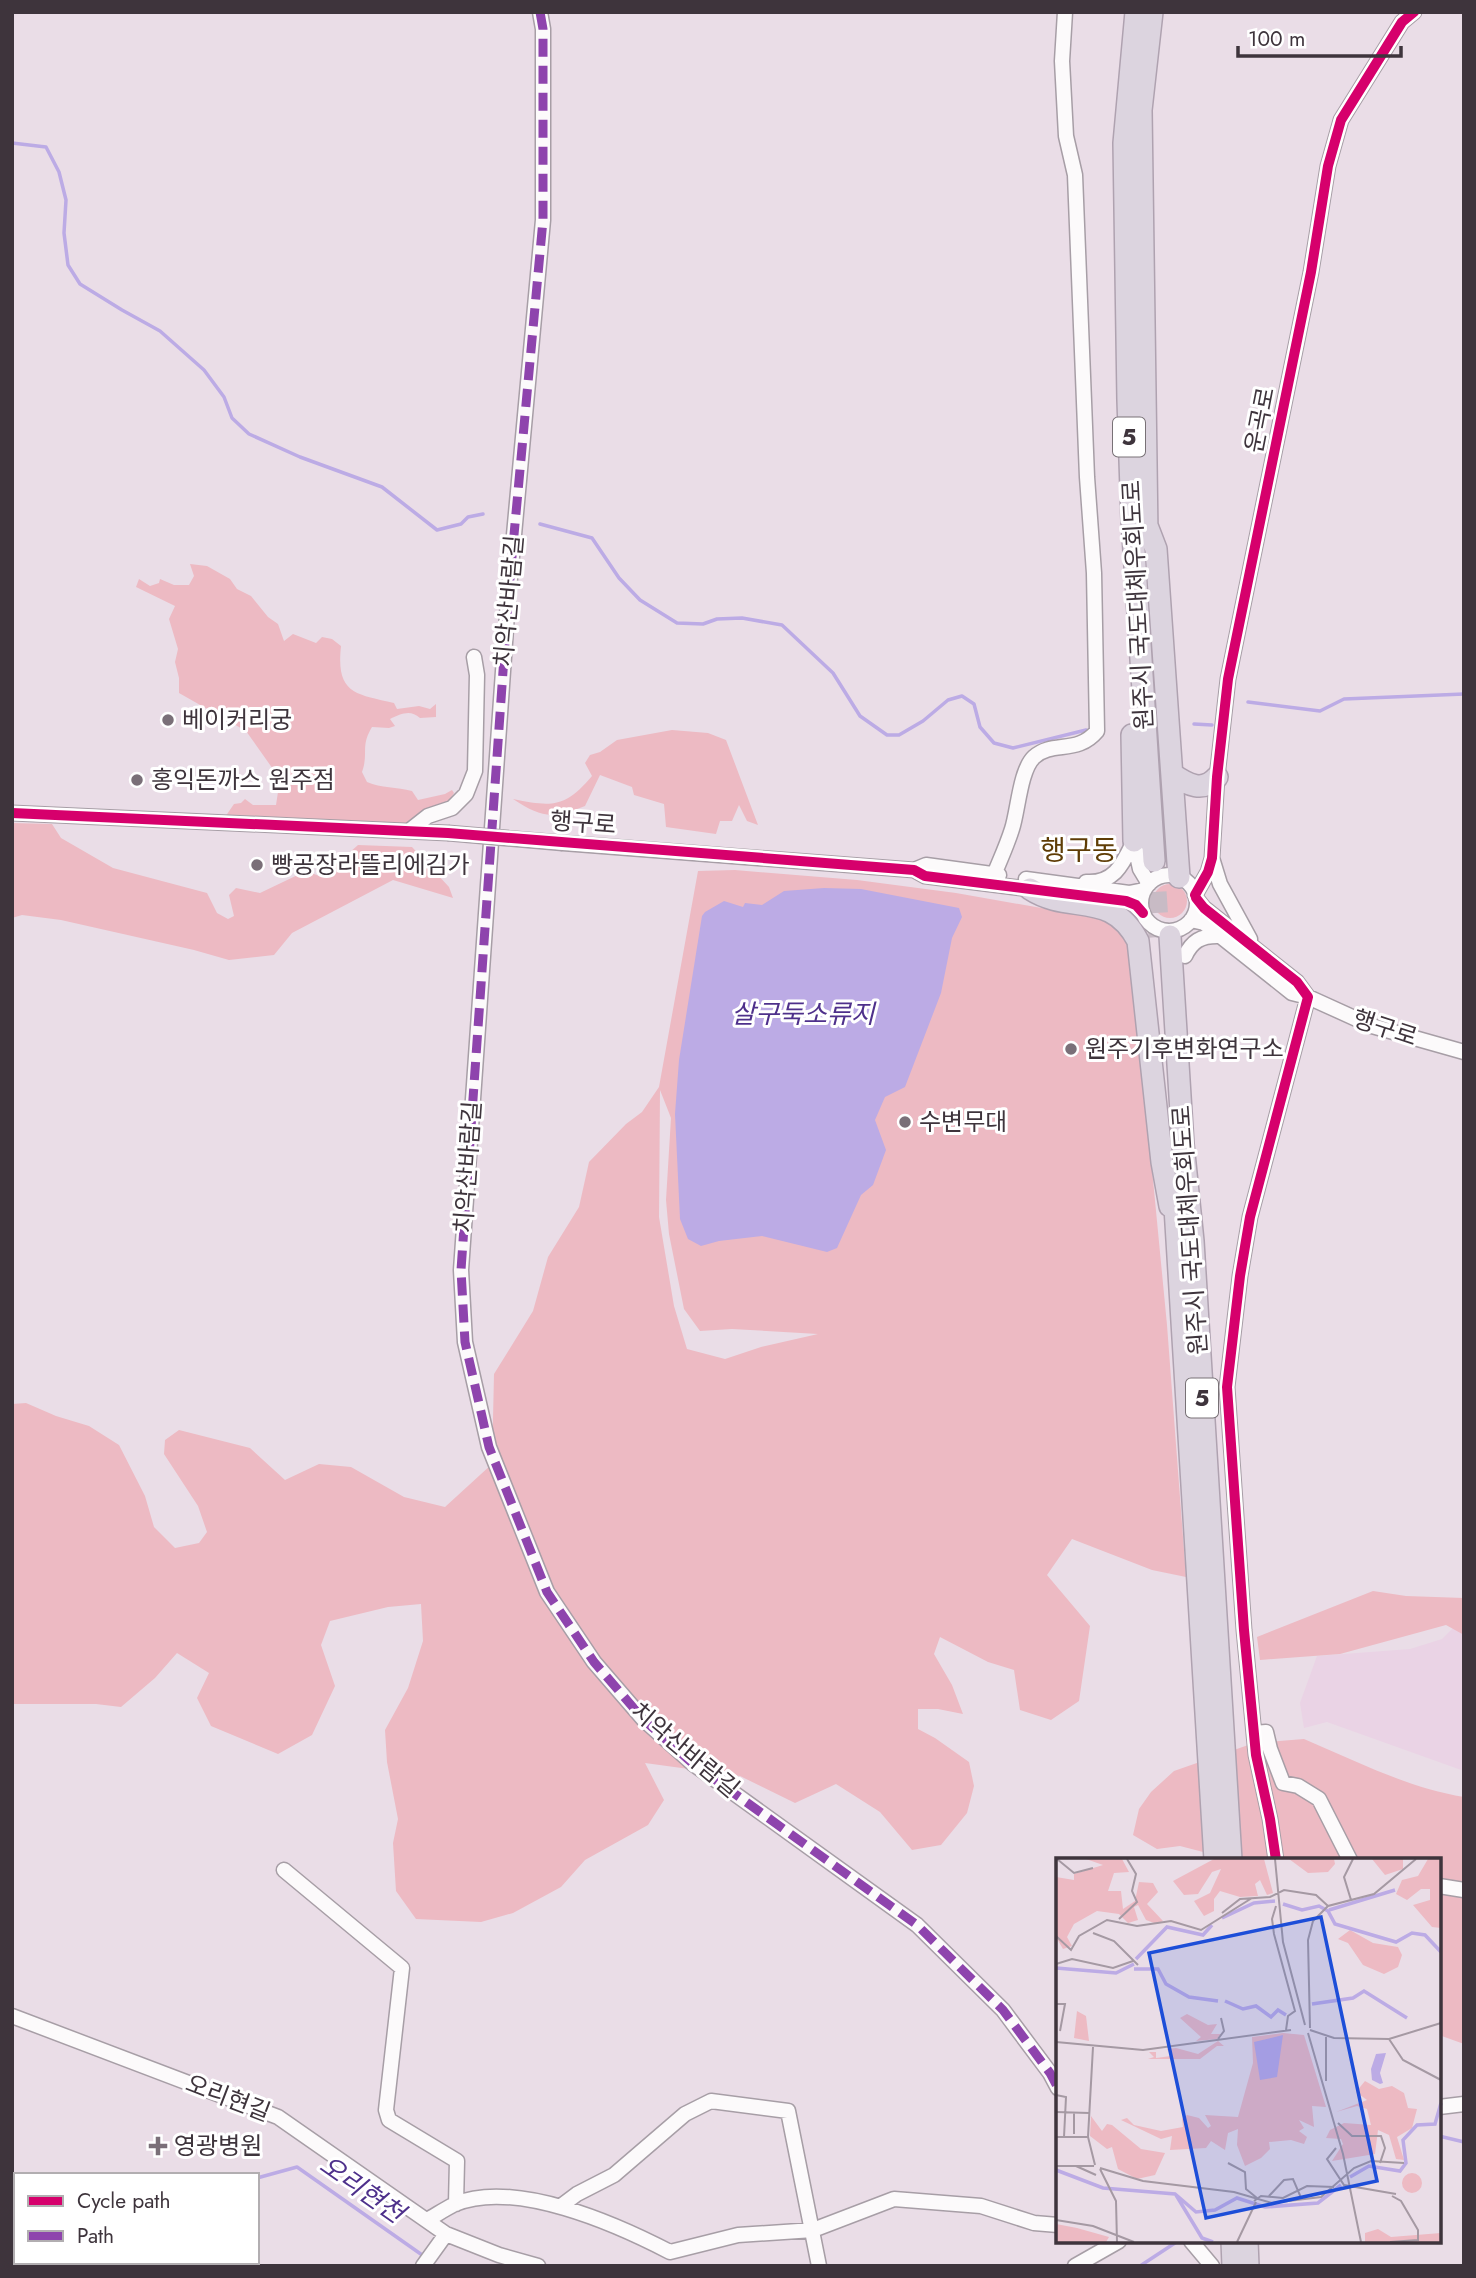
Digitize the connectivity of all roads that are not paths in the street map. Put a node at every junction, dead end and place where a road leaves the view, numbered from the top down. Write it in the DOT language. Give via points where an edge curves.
graph roads {
  1 [pos="540,12"];
  2 [pos="1065,12"];
  3 [pos="1136,12"];
  4 [pos="1152,12"];
  5 [pos="1414,12"];
  6 [pos="1139,522"];
  7 [pos="474,657"];
  8 [pos="1172,774"];
  9 [pos="1217,777"];
  10 [pos="12,813"];
  11 [pos="410,831"];
  12 [pos="1134,841"];
  13 [pos="1212,858"];
  14 [pos="914,870"];
  15 [pos="1172,870"];
  16 [pos="994,875"];
  17 [pos="1031,884"];
  18 [pos="1147,887"];
  19 [pos="1196,897"];
  20 [pos="1144,916"];
  21 [pos="1168,932"];
  22 [pos="1217,936"];
  23 [pos="1254,947"];
  24 [pos="1185,956"];
  25 [pos="1308,997"];
  26 [pos="1464,1052"];
  27 [pos="1185,1241"];
  28 [pos="1254,1733"];
  29 [pos="1214,1858"];
  30 [pos="1231,1858"];
  31 [pos="1276,1858"];
  32 [pos="1349,1858"];
  33 [pos="284,1870"];
  34 [pos="1441,1886"];
  35 [pos="1464,1890"];
  36 [pos="12,2016"];
  37 [pos="1056,2084"];
  38 [pos="1464,2104"];
  39 [pos="1441,2106"];
  40 [pos="456,2204"];
  41 [pos="561,2206"];
  42 [pos="427,2220"];
  43 [pos="1056,2225"];
  44 [pos="813,2230"];
  45 [pos="446,2234"];
  46 [pos="1110,2243"];
  47 [pos="1232,2243"];
  48 [pos="1247,2243"];
  49 [pos="1194,2245"];
  50 [pos="423,2266"];
  51 [pos="538,2266"];
  52 [pos="820,2266"];
  53 [pos="1075,2266"];
  54 [pos="1212,2266"];
  55 [pos="1233,2266"];
  56 [pos="1248,2266"];
  1 -- 37 [label="street, 치악산바람길" via="543,220 508,600 461,1270 466,1342 489,1447 547,1592 594,1662 644,1720 692,1763 917,1926 1003,2010"];
  2 -- 16 [label="street" via="1062,61 1066,136 1076,175 1097,731 1088,741 1034,757"];
  3 -- 6 [label="highway, 원주시 국도대체우회도로 / 5" via="1124,143"];
  4 -- 6 [label="highway, 5" via="1141,110"];
  5 -- 9 [label="street, 운곡로" via="1402,22 1340,120 1328,166 1311,272 1228,679"];
  6 -- 8 [label="highway" via="1156,549"];
  6 -- 12 [label="highway" via="1125,549"];
  6 -- 15 [label="highway, 5"];
  7 -- 11 [label="street" via="475,771 466,794 452,808 429,816"];
  8 -- 9 [label="highway" via="1204,787"];
  8 -- 15 [label="highway"];
  9 -- 13 [label="street, 운곡로"];
  10 -- 11 [label="street, 행구로"];
  11 -- 14 [label="street, 행구로, bridge"];
  12 -- 17 [label="street" via="1122,865 1107,879 1044,877"];
  12 -- 18 [label="street"];
  13 -- 15 [label="street" via="1193,879"];
  13 -- 19 [label="street"];
  13 -- 23 [label="street" via="1220,884"];
  14 -- 16 [label="street, 행구로" via="926,865"];
  14 -- 17 [label="street, 행구로" via="925,876"];
  15 -- 18 [label="street"];
  15 -- 19 [label="street"];
  16 -- 17 [label="street, 행구로"];
  17 -- 18 [label="street, 행구로" via="1129,893"];
  17 -- 20 [label="street, 행구로" via="1126,901"];
  17 -- 21 [label="highway" via="1042,897 1112,911 1130,926"];
  18 -- 20 [label="street" via="1141,900"];
  19 -- 21 [label="street" via="1196,906"];
  19 -- 23 [label="street"];
  20 -- 21 [label="highway"];
  20 -- 21 [label="street, 행구로" via="1157,928 1172,930"];
  21 -- 22 [label="street, 행구로" via="1204,923"];
  21 -- 24 [label="street"];
  21 -- 27 [label="highway, 원주시 국도대체우회도로 / 5"];
  22 -- 24 [label="street" via="1200,938"];
  22 -- 25 [label="street, 행구로" via="1292,993"];
  23 -- 25 [label="street" via="1297,982"];
  24 -- 27 [label="highway" via="1197,1156"];
  25 -- 26 [label="street, 행구로" via="1358,1022"];
  25 -- 28 [label="street" via="1250,1217 1227,1387"];
  27 -- 29 [label="highway, 원주시 국도대체우회도로 / 5"];
  27 -- 30 [label="highway, 원주시 국도대체우회도로 / 5"];
  28 -- 31 [label="street"];
  28 -- 32 [label="street" via="1266,1732 1283,1783 1319,1799"];
  33 -- 40 [label="street" via="402,1968 386,2110 389,2120 457,2161"];
  34 -- 35 [label="street"];
  36 -- 42 [label="street, 오리현길" via="278,2116"];
  38 -- 39 [label="street"];
  40 -- 41 [label="street" via="495,2196"];
  40 -- 42 [label="street"];
  41 -- 44 [label="street" via="670,2252 738,2235"];
  41 -- 44 [label="street" via="614,2175 685,2114 711,2101 788,2111"];
  42 -- 45 [label="street, 오리현길"];
  43 -- 44 [label="street" via="1034,2223 981,2206 894,2199"];
  44 -- 52 [label="street"];
  45 -- 50 [label="street"];
  45 -- 51 [label="street, 오리현길"];
  46 -- 53 [label="street"];
  47 -- 55 [label="highway"];
  48 -- 56 [label="highway"];
  49 -- 54 [label="street"];
}
